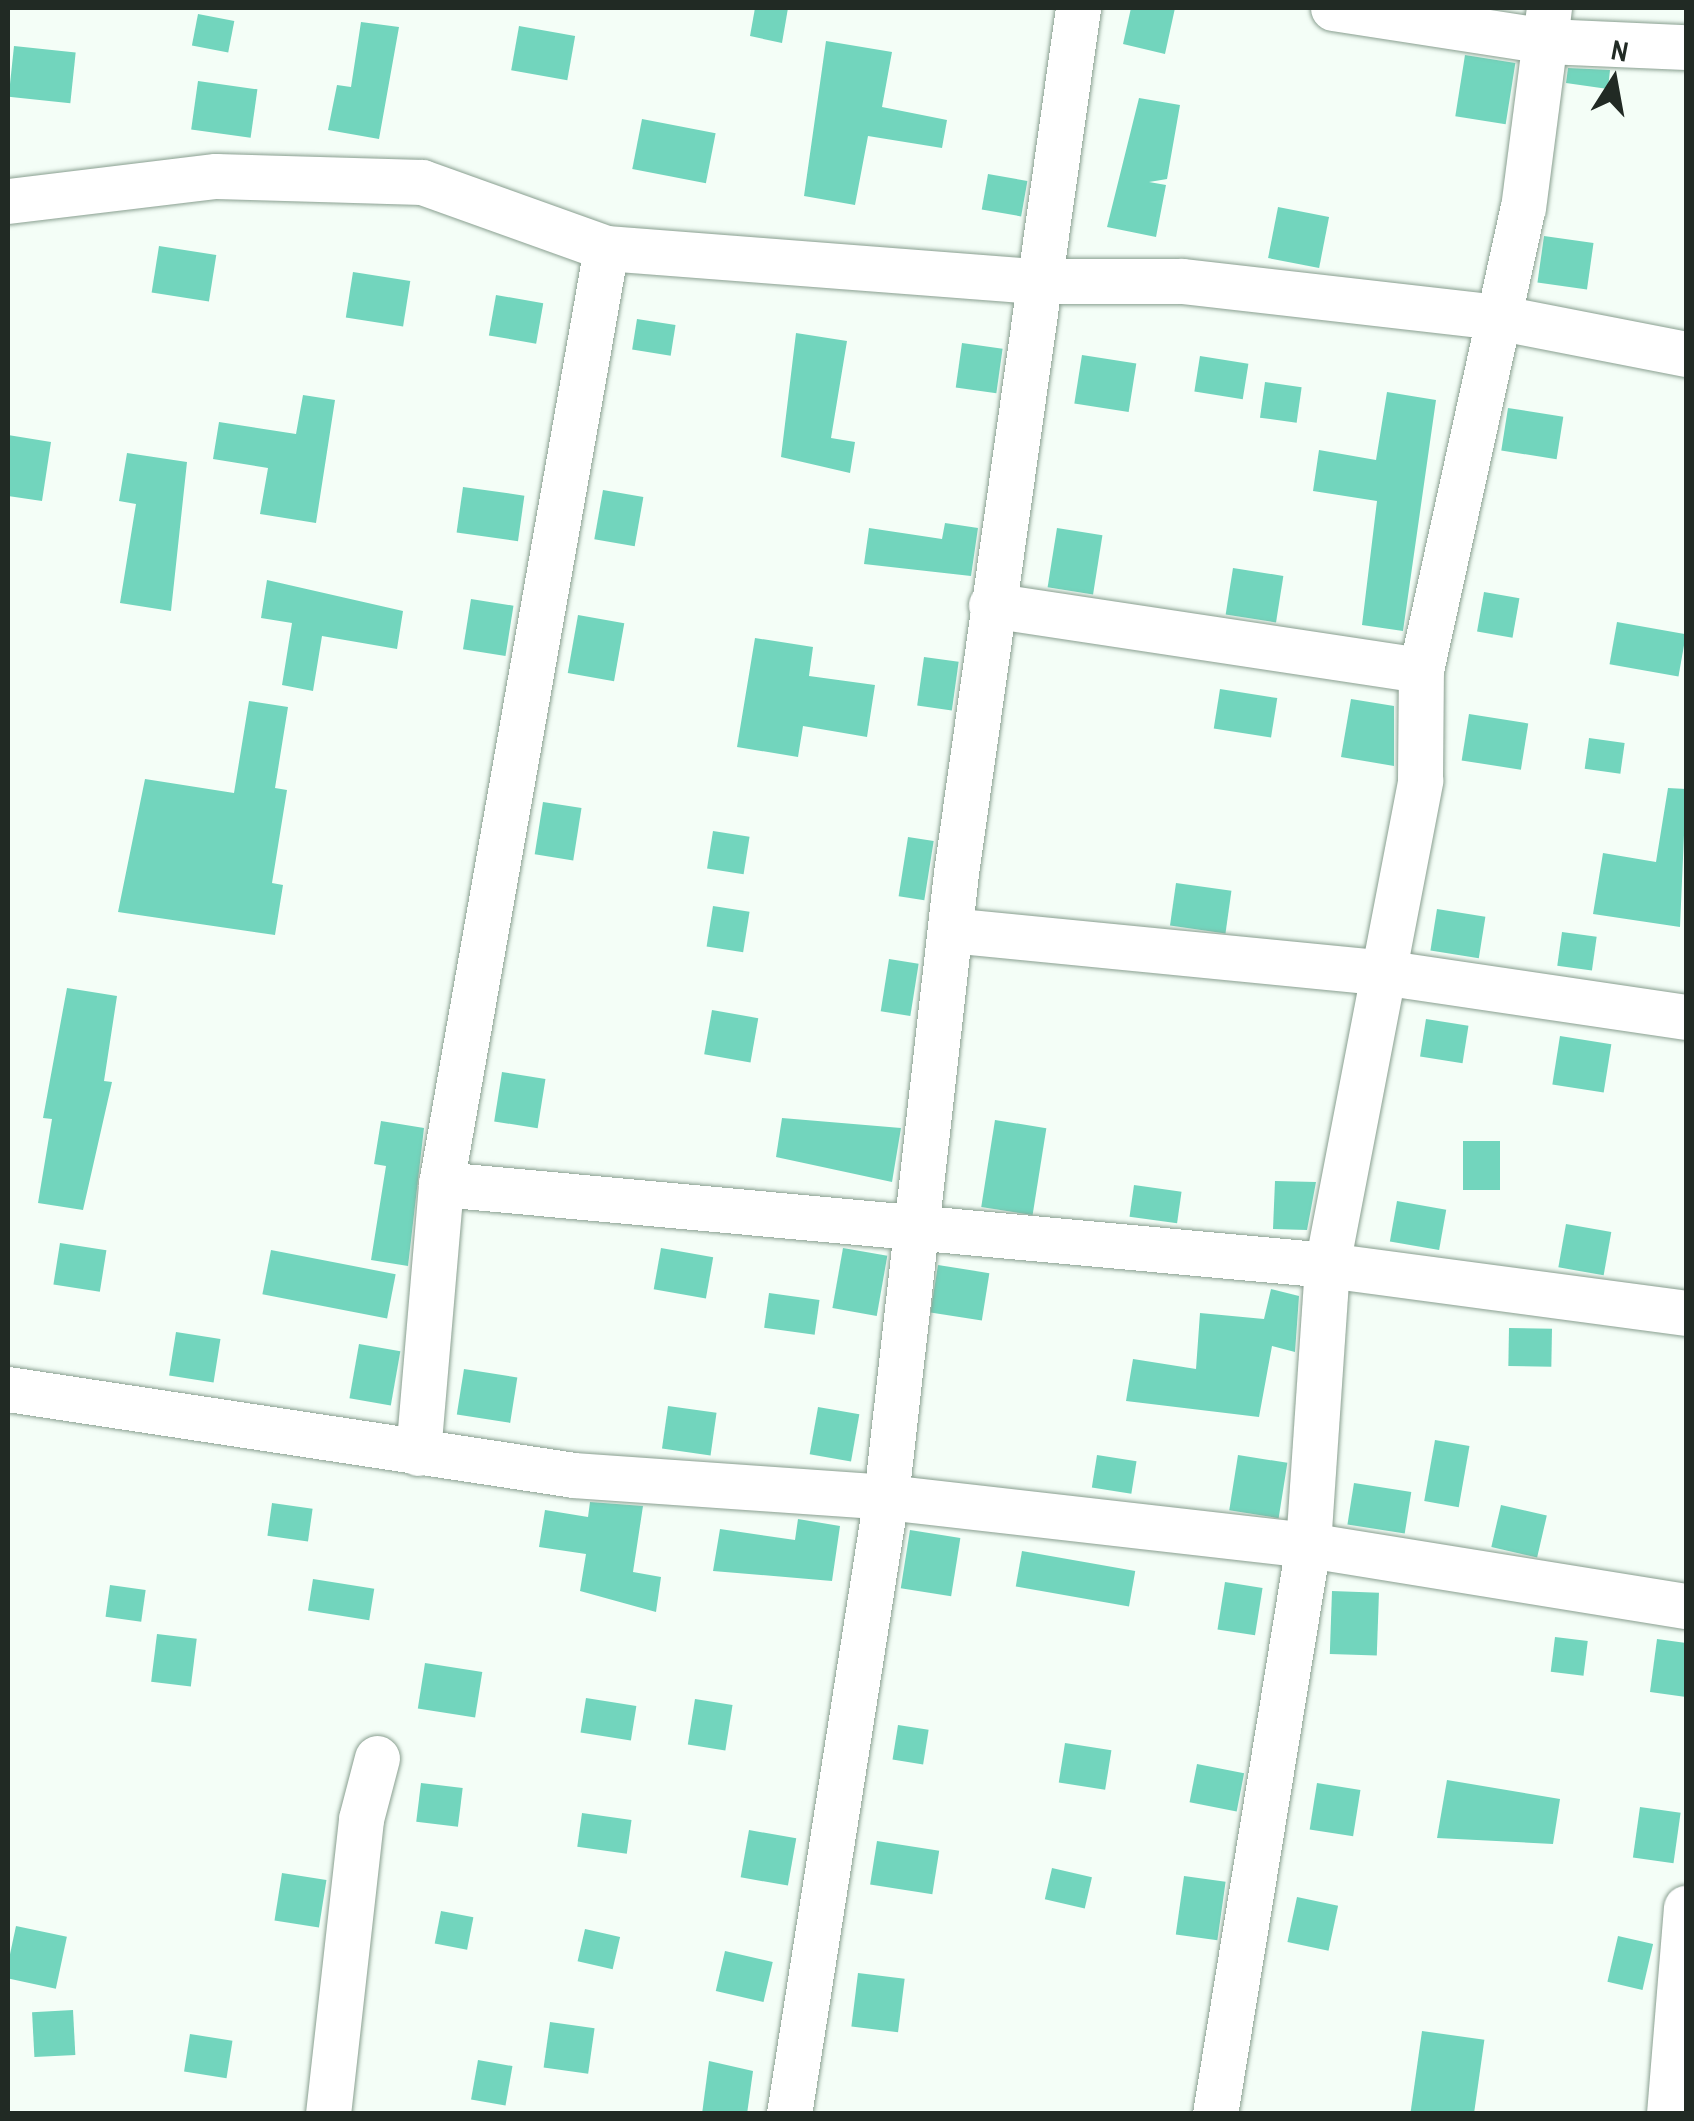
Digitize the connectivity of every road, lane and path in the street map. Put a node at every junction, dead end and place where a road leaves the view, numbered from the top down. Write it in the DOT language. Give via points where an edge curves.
graph roads {
  1 [pos="1078,8"];
  2 [pos="1333,8"];
  3 [pos="1547,24"];
  4 [pos="1686,47"];
  5 [pos="8,201"];
  6 [pos="606,248"];
  7 [pos="1033,281"];
  8 [pos="1496,317"];
  9 [pos="1686,354"];
  10 [pos="991,604"];
  11 [pos="1422,670"];
  12 [pos="950,930"];
  13 [pos="1382,972"];
  14 [pos="1686,1017"];
  15 [pos="441,1184"];
  16 [pos="920,1228"];
  17 [pos="1327,1265"];
  18 [pos="1686,1313"];
  19 [pos="8,1389"];
  20 [pos="418,1453"];
  21 [pos="886,1497"];
  22 [pos="1308,1545"];
  23 [pos="1686,1606"];
  24 [pos="377,1758"];
  25 [pos="1686,1908"];
  26 [pos="328,2114"];
  27 [pos="789,2114"];
  28 [pos="1215,2114"];
  29 [pos="1669,2114"];
  1 -- 7 [label="street"];
  2 -- 3 [label="street"];
  3 -- 4 [label="street"];
  3 -- 8 [label="street" via="1524,208"];
  5 -- 6 [label="street" via="216,176 422,182"];
  6 -- 7 [label="street"];
  6 -- 15 [label="street"];
  7 -- 8 [label="street" via="1182,281"];
  7 -- 10 [label="street"];
  8 -- 9 [label="street"];
  8 -- 11 [label="street"];
  10 -- 11 [label="street"];
  10 -- 12 [label="street"];
  11 -- 13 [label="street" via="1420,780"];
  12 -- 13 [label="street"];
  12 -- 16 [label="street"];
  13 -- 14 [label="street"];
  13 -- 17 [label="street"];
  15 -- 16 [label="street"];
  15 -- 20 [label="street"];
  16 -- 17 [label="street"];
  16 -- 21 [label="street"];
  17 -- 18 [label="street"];
  17 -- 22 [label="street"];
  19 -- 20 [label="street"];
  20 -- 21 [label="street"];
  21 -- 22 [label="street"];
  21 -- 27 [label="street"];
  22 -- 23 [label="street"];
  22 -- 28 [label="street"];
  24 -- 26 [label="street" via="361,1819"];
  25 -- 29 [label="street"];
}
